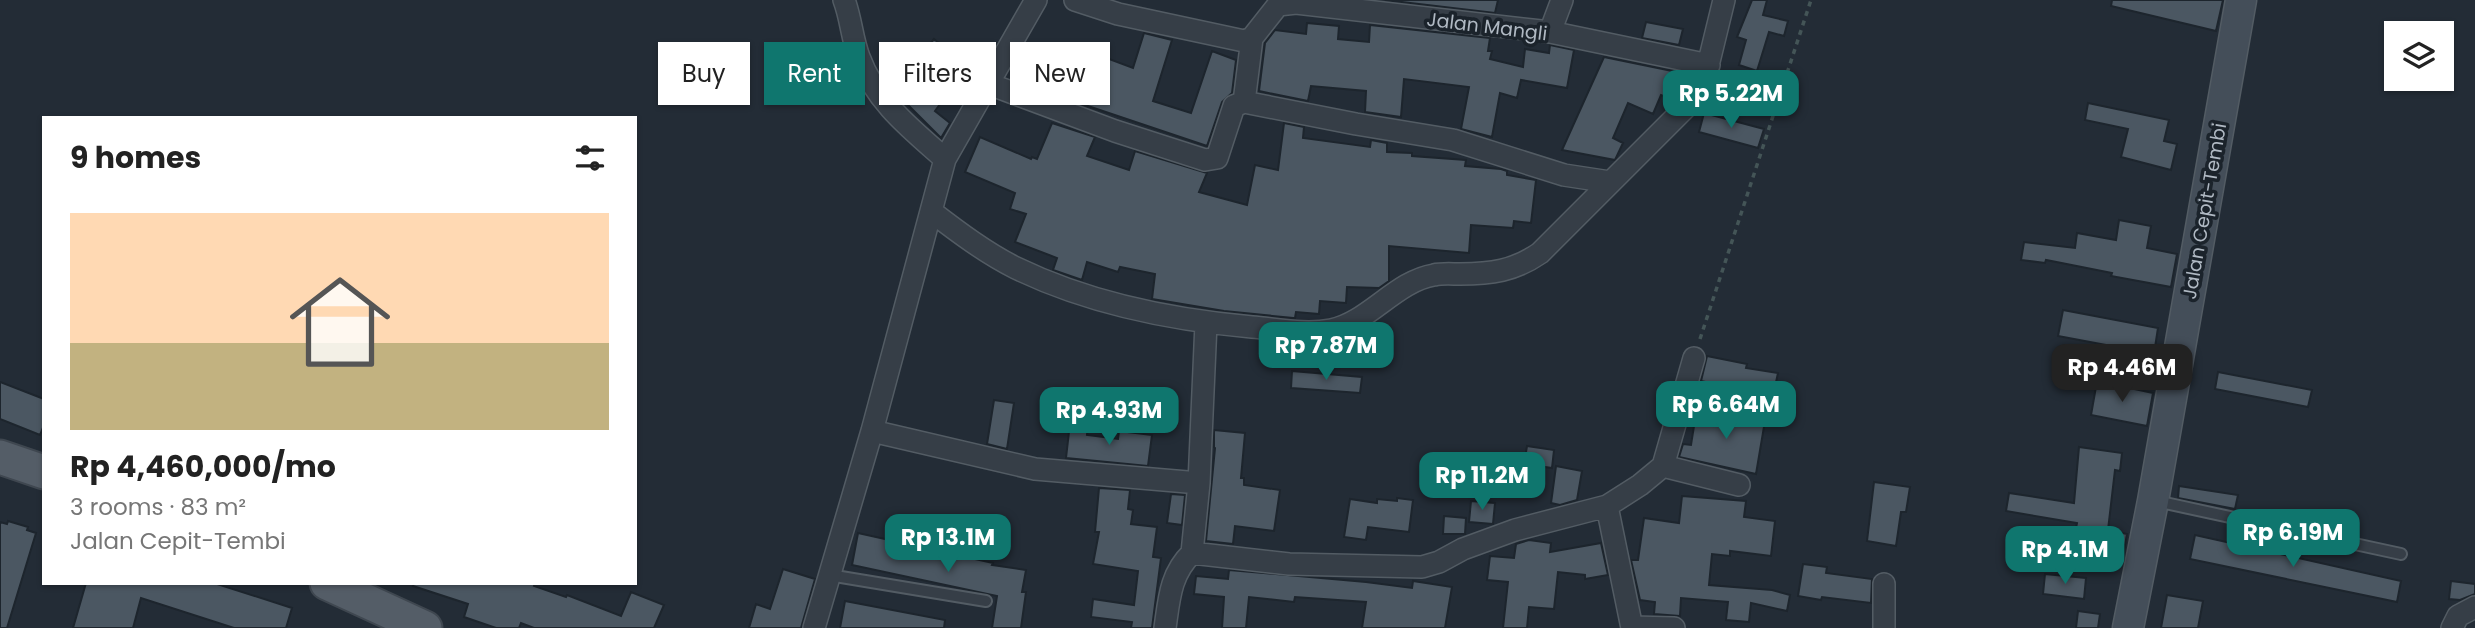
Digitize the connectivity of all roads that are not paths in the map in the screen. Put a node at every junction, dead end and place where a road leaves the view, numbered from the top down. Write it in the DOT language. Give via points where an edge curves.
graph roads {
  1 [pos="844,0"];
  2 [pos="1036,0"];
  3 [pos="1074,0"];
  4 [pos="1562,0"];
  5 [pos="1724,0"];
  6 [pos="2241,0"];
  7 [pos="1344,4"];
  8 [pos="1550,32"];
  9 [pos="1252,38"];
  10 [pos="1709,65"];
  11 [pos="996,71"];
  12 [pos="996,87"];
  13 [pos="1244,102"];
  14 [pos="977,105"];
  15 [pos="945,159"];
  16 [pos="1610,183"];
  17 [pos="932,212"];
  18 [pos="1206,323"];
  19 [pos="1694,358"];
  20 [pos="1683,390"];
  21 [pos="1756,407"];
  22 [pos="872,432"];
  23 [pos="0,457"];
  24 [pos="1663,466"];
  25 [pos="42,471"];
  26 [pos="1199,483"];
  27 [pos="1739,485"];
  28 [pos="2153,501"];
  29 [pos="1607,506"];
  30 [pos="1192,554"];
  31 [pos="2401,554"];
  32 [pos="829,575"];
  33 [pos="1884,584"];
  34 [pos="331,585"];
  35 [pos="986,601"];
  36 [pos="2475,607"];
  37 [pos="425,628"];
  38 [pos="814,628"];
  39 [pos="1165,628"];
  40 [pos="1632,628"];
  41 [pos="1674,628"];
  42 [pos="1884,628"];
  43 [pos="2129,628"];
  44 [pos="2452,628"];
  1 -- 15 [label="street" via="859,57 882,100"];
  2 -- 11 [label="street"];
  3 -- 9 [label="street" via="1227,39"];
  4 -- 8 [label="street"];
  5 -- 10 [label="street"];
  6 -- 28 [label="main road, Jalan Cepit-Tembi"];
  7 -- 8 [label="street, Jalan Mangli"];
  7 -- 9 [label="street, Jalan Mangli" via="1285,3 1273,10"];
  8 -- 10 [label="street, Jalan Mangli"];
  9 -- 13 [label="street"];
  10 -- 16 [label="street" via="1692,101"];
  12 -- 13 [label="street" via="1115,131 1212,160 1221,151 1234,106"];
  13 -- 16 [label="street" via="1453,140 1564,175"];
  14 -- 15 [label="street"];
  15 -- 17 [label="street"];
  16 -- 18 [label="street" via="1540,253 1516,267 1491,274 1434,274 1334,329 1309,332"];
  17 -- 18 [label="street" via="1015,268 1125,306"];
  17 -- 22 [label="street"];
  18 -- 26 [label="street"];
  19 -- 20 [label="street"];
  20 -- 21 [label="street"];
  20 -- 24 [label="street"];
  22 -- 26 [label="street" via="1035,469"];
  22 -- 32 [label="street"];
  23 -- 25 [label="main road"];
  24 -- 27 [label="street"];
  24 -- 29 [label="street"];
  26 -- 30 [label="street"];
  28 -- 31 [label="lane"];
  28 -- 43 [label="main road, Jalan Cepit-Tembi"];
  29 -- 30 [label="street" via="1515,530 1422,567 1289,564"];
  29 -- 40 [label="street"];
  30 -- 39 [label="street" via="1175,575"];
  32 -- 35 [label="lane"];
  32 -- 38 [label="street"];
  33 -- 42 [label="street"];
  34 -- 37 [label="main road"];
  36 -- 44 [label="street" via="2458,616"];
  40 -- 41 [label="street"];
}
